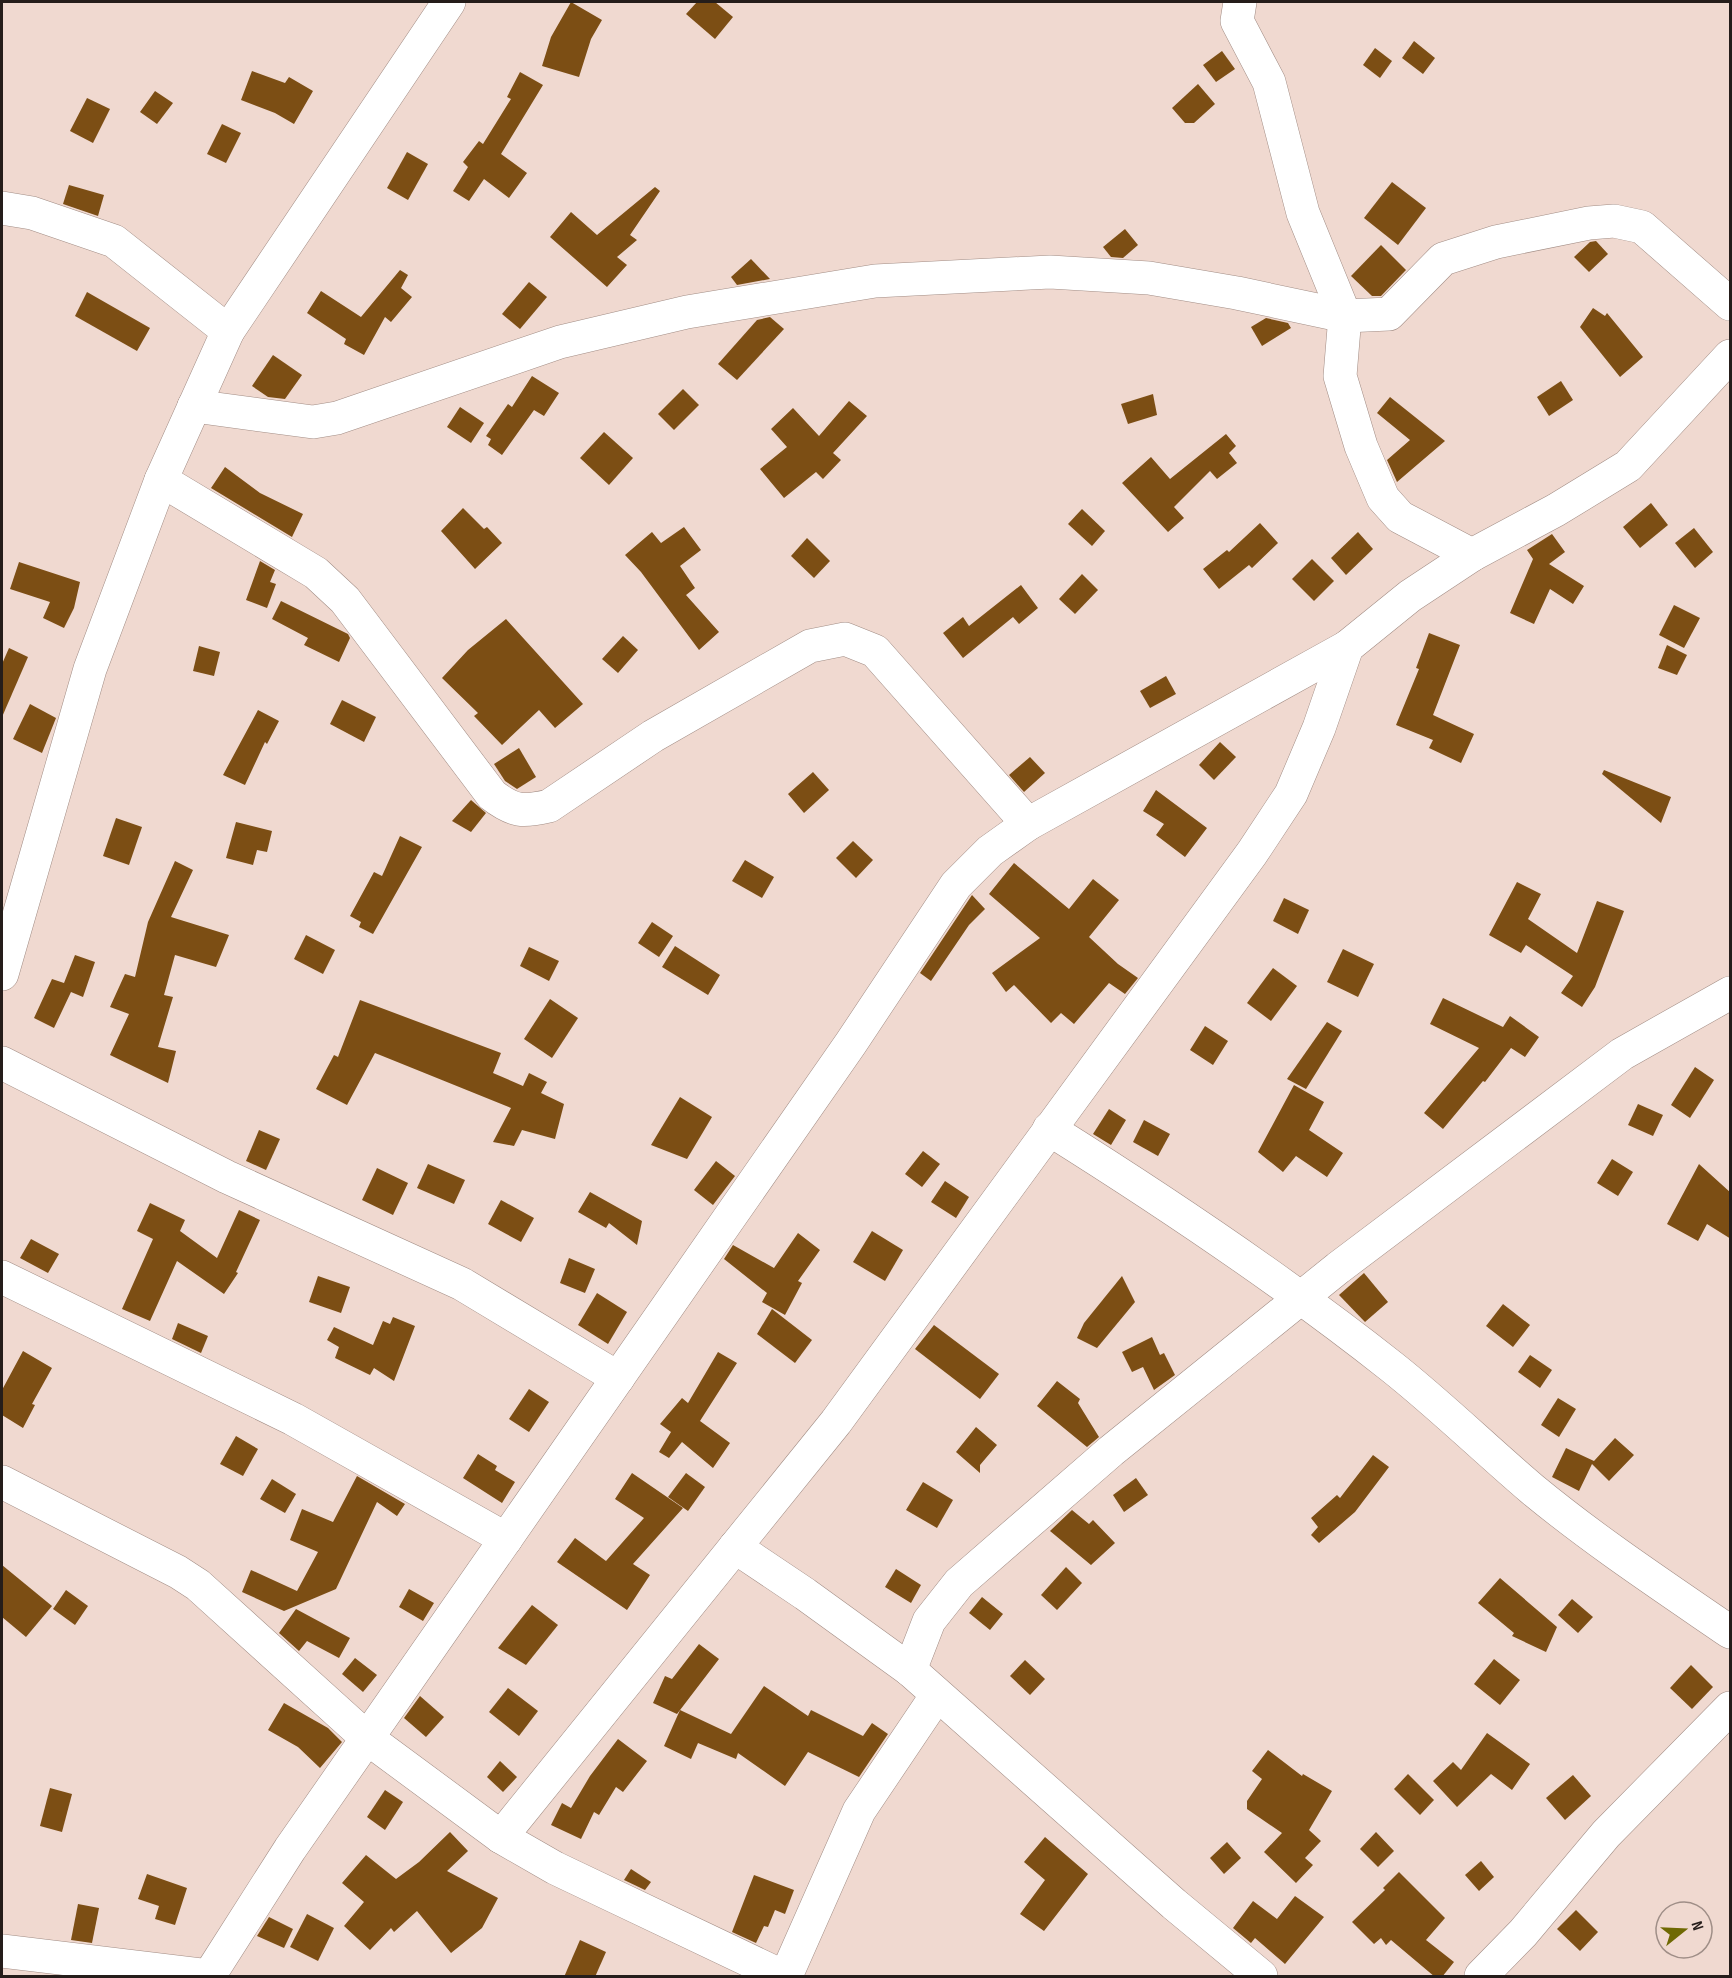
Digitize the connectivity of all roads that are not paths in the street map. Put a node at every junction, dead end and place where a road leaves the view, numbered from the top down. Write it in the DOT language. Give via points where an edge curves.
graph roads {
  1 [pos="449,2"];
  2 [pos="1240,2"];
  3 [pos="2,208"];
  4 [pos="1731,304"];
  5 [pos="1345,316"];
  6 [pos="228,331"];
  7 [pos="1731,356"];
  8 [pos="194,406"];
  9 [pos="161,480"];
  10 [pos="1472,555"];
  11 [pos="1347,647"];
  12 [pos="1028,824"];
  13 [pos="2,974"];
  14 [pos="1731,993"];
  15 [pos="2,1063"];
  16 [pos="1049,1129"];
  17 [pos="2,1277"];
  18 [pos="1302,1297"];
  19 [pos="618,1378"];
  20 [pos="2,1482"];
  21 [pos="506,1539"];
  22 [pos="735,1547"];
  23 [pos="1731,1632"];
  24 [pos="910,1670"];
  25 [pos="937,1695"];
  26 [pos="1731,1708"];
  27 [pos="368,1738"];
  28 [pos="501,1837"];
  29 [pos="2,1951"];
  30 [pos="209,1976"];
  31 [pos="784,1977"];
  32 [pos="1261,1977"];
  33 [pos="1480,1977"];
  1 -- 6 [label="street"];
  2 -- 5 [label="street" via="1238,21 1269,82 1303,213"];
  3 -- 6 [label="street" via="32,213 114,241"];
  4 -- 5 [label="street" via="1642,227 1614,221 1496,242 1443,259 1389,314"];
  5 -- 8 [label="street" via="1149,278 1050,272 932,276 875,281 687,312 560,342 337,418 313,422"];
  5 -- 10 [label="street" via="1340,376 1360,446 1383,498 1400,517"];
  6 -- 8 [label="street"];
  7 -- 10 [label="street" via="1628,466"];
  8 -- 9 [label="street"];
  9 -- 12 [label="street" via="316,573 345,600 492,795 510,809 549,806 653,736 810,646 845,639 875,651"];
  9 -- 13 [label="street" via="90,669"];
  10 -- 11 [label="street" via="1410,596"];
  11 -- 12 [label="street"];
  11 -- 16 [label="street" via="1291,794"];
  12 -- 19 [label="street" via="990,850 956,885 852,1043"];
  14 -- 18 [label="street" via="1622,1054"];
  15 -- 19 [label="street" via="226,1177 462,1284"];
  16 -- 18 [label="street" via="1166,1202"];
  16 -- 22 [label="street" via="842,1413"];
  17 -- 21 [label="street" via="293,1419"];
  18 -- 23 [label="street" via="1394,1368 1533,1490 1635,1567"];
  18 -- 24 [label="street" via="1111,1451 959,1583 929,1621"];
  19 -- 21 [label="street"];
  20 -- 27 [label="street" via="198,1585"];
  21 -- 27 [label="street"];
  22 -- 24 [label="street"];
  22 -- 28 [label="street"];
  24 -- 25 [label="street"];
  25 -- 31 [label="street" via="859,1811"];
  25 -- 32 [label="street"];
  26 -- 33 [label="street" via="1606,1834"];
  27 -- 28 [label="street"];
  27 -- 30 [label="street" via="290,1849"];
  28 -- 31 [label="street" via="555,1868"];
  29 -- 30 [label="street"];
}
